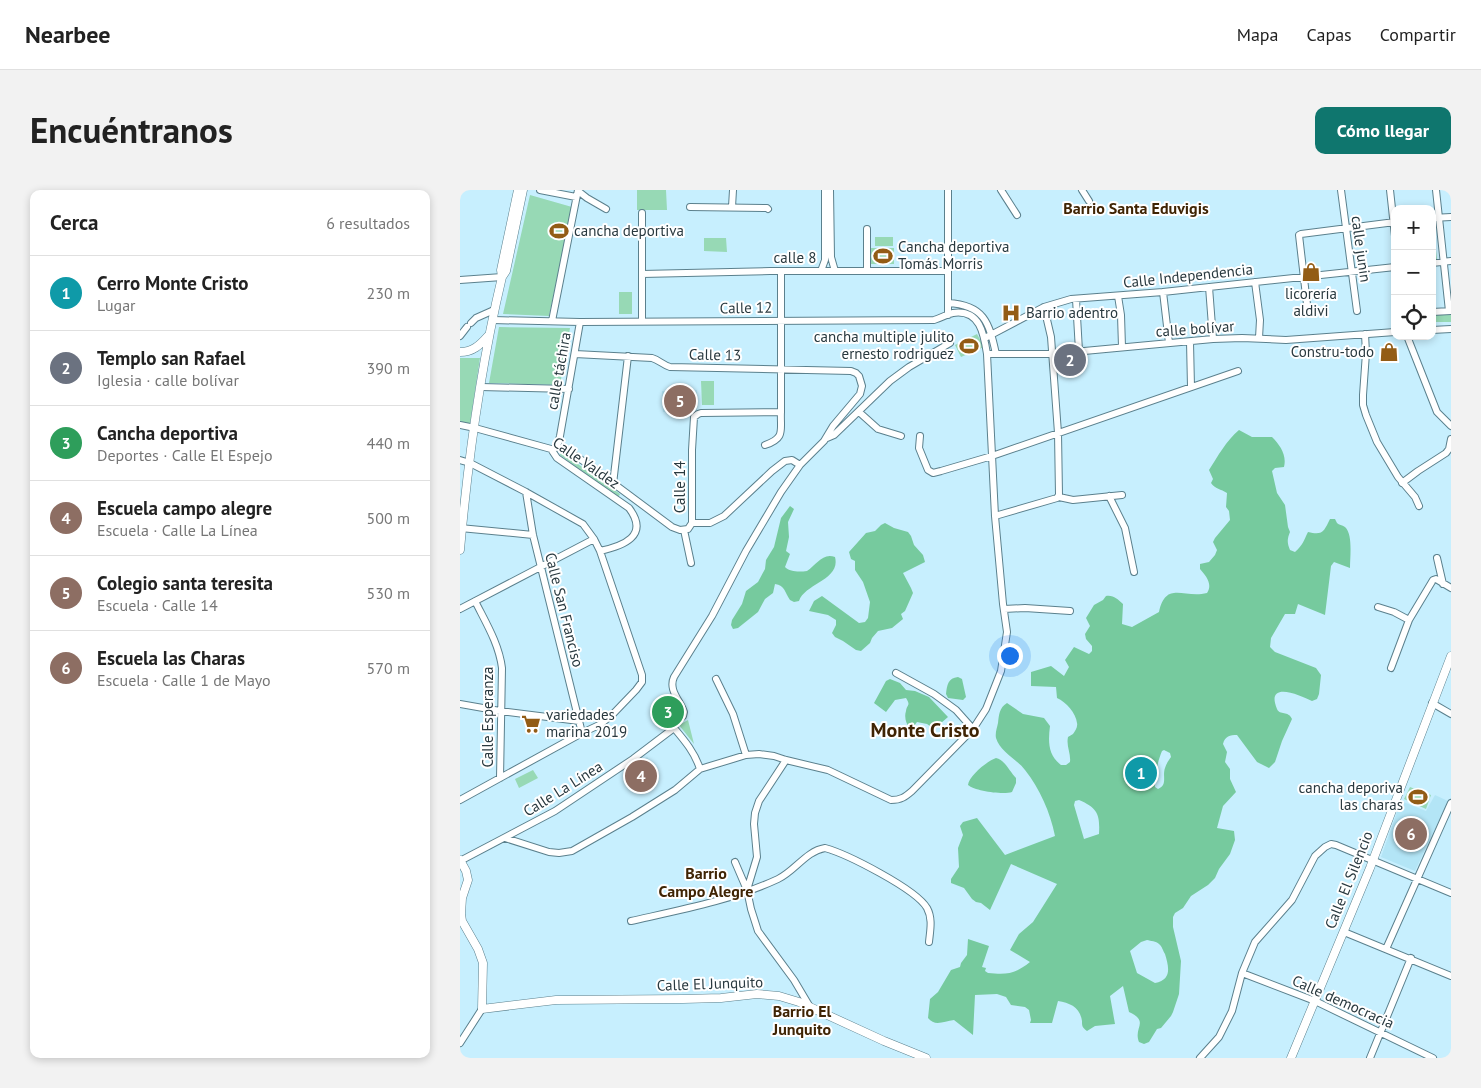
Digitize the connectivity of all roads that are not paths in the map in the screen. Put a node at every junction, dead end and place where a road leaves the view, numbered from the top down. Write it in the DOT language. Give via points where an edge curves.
graph roads {
  1 [pos="518,190"];
  2 [pos="523,190"];
  3 [pos="540,190"];
  4 [pos="733,190"];
  5 [pos="825,190"];
  6 [pos="830,190"];
  7 [pos="948,190"];
  8 [pos="1002,190"];
  9 [pos="1082,190"];
  10 [pos="1341,190"];
  11 [pos="1390,190"];
  12 [pos="1436,190"];
  13 [pos="577,193"];
  14 [pos="1088,201"];
  15 [pos="1392,205"];
  16 [pos="1436,205"];
  17 [pos="690,207"];
  18 [pos="732,207"];
  19 [pos="606,209"];
  20 [pos="768,209"];
  21 [pos="642,213"];
  22 [pos="1017,215"];
  23 [pos="1451,217"];
  24 [pos="1436,218"];
  25 [pos="1391,222"];
  26 [pos="1345,227"];
  27 [pos="867,229"];
  28 [pos="1451,261"];
  29 [pos="1443,262"];
  30 [pos="1436,263"];
  31 [pos="1391,267"];
  32 [pos="781,271"];
  33 [pos="821,271"];
  34 [pos="836,271"];
  35 [pos="867,271"];
  36 [pos="948,271"];
  37 [pos="1351,272"];
  38 [pos="642,274"];
  39 [pos="502,277"];
  40 [pos="1304,277"];
  41 [pos="460,280"];
  42 [pos="1256,282"];
  43 [pos="1209,287"];
  44 [pos="1163,292"];
  45 [pos="1118,296"];
  46 [pos="1076,299"];
  47 [pos="948,303"];
  48 [pos="1044,307"];
  49 [pos="494,310"];
  50 [pos="1357,311"];
  51 [pos="1450,311"];
  52 [pos="1436,312"];
  53 [pos="1308,313"];
  54 [pos="948,314"];
  55 [pos="493,320"];
  56 [pos="780,320"];
  57 [pos="552,321"];
  58 [pos="580,322"];
  59 [pos="642,322"];
  60 [pos="1451,329"];
  61 [pos="1436,330"];
  62 [pos="1391,332"];
  63 [pos="490,334"];
  64 [pos="1364,334"];
  65 [pos="992,335"];
  66 [pos="460,336"];
  67 [pos="985,338"];
  68 [pos="1259,338"];
  69 [pos="1213,340"];
  70 [pos="1409,340"];
  71 [pos="1190,342"];
  72 [pos="950,343"];
  73 [pos="1169,344"];
  74 [pos="1122,347"];
  75 [pos="1079,351"];
  76 [pos="460,352"];
  77 [pos="575,354"];
  78 [pos="987,354"];
  79 [pos="996,354"];
  80 [pos="1052,354"];
  81 [pos="628,356"];
  82 [pos="780,369"];
  83 [pos="1238,372"];
  84 [pos="481,387"];
  85 [pos="1190,387"];
  86 [pos="569,389"];
  87 [pos="781,412"];
  88 [pos="859,412"];
  89 [pos="460,425"];
  90 [pos="1451,426"];
  91 [pos="474,428"];
  92 [pos="1058,433"];
  93 [pos="901,436"];
  94 [pos="920,436"];
  95 [pos="827,438"];
  96 [pos="1451,439"];
  97 [pos="765,445"];
  98 [pos="554,448"];
  99 [pos="992,456"];
  100 [pos="460,460"];
  101 [pos="470,463"];
  102 [pos="800,465"];
  103 [pos="1402,483"];
  104 [pos="613,484"];
  105 [pos="526,492"];
  106 [pos="1122,495"];
  107 [pos="1109,496"];
  108 [pos="1059,497"];
  109 [pos="1418,506"];
  110 [pos="995,516"];
  111 [pos="692,523"];
  112 [pos="461,528"];
  113 [pos="684,530"];
  114 [pos="533,535"];
  115 [pos="594,539"];
  116 [pos="460,550"];
  117 [pos="600,551"];
  118 [pos="1438,558"];
  119 [pos="691,563"];
  120 [pos="541,567"];
  121 [pos="1134,572"];
  122 [pos="1448,586"];
  123 [pos="476,601"];
  124 [pos="1378,607"];
  125 [pos="460,609"];
  126 [pos="1004,609"];
  127 [pos="1070,611"];
  128 [pos="1409,620"];
  129 [pos="1451,656"];
  130 [pos="1391,668"];
  131 [pos="896,672"];
  132 [pos="716,679"];
  133 [pos="1432,703"];
  134 [pos="460,704"];
  135 [pos="500,711"];
  136 [pos="1451,714"];
  137 [pos="579,721"];
  138 [pos="674,728"];
  139 [pos="973,729"];
  140 [pos="582,733"];
  141 [pos="746,755"];
  142 [pos="786,760"];
  143 [pos="700,769"];
  144 [pos="500,778"];
  145 [pos="460,800"];
  146 [pos="1451,803"];
  147 [pos="505,838"];
  148 [pos="1373,860"];
  149 [pos="460,861"];
  150 [pos="735,862"];
  151 [pos="1417,878"];
  152 [pos="747,890"];
  153 [pos="1451,893"];
  154 [pos="461,900"];
  155 [pos="632,921"];
  156 [pos="1344,932"];
  157 [pos="929,942"];
  158 [pos="1386,949"];
  159 [pos="1410,958"];
  160 [pos="1242,973"];
  161 [pos="1451,976"];
  162 [pos="1315,1001"];
  163 [pos="810,1007"];
  164 [pos="482,1009"];
  165 [pos="1381,1032"];
  166 [pos="460,1043"];
  167 [pos="926,1058"];
  168 [pos="1200,1058"];
  169 [pos="1291,1058"];
  170 [pos="1370,1058"];
  171 [pos="1432,1058"];
  1 -- 39 [label="street"];
  2 -- 39 [label="street"];
  3 -- 13 [label="street"];
  4 -- 18 [label="street"];
  5 -- 33 [label="street" via="825,260"];
  6 -- 34 [label="street" via="831,257"];
  7 -- 36 [label="street"];
  8 -- 22 [label="street"];
  9 -- 14 [label="street"];
  10 -- 26 [label="street, calle junin"];
  11 -- 15 [label="street"];
  12 -- 16 [label="street"];
  13 -- 19 [label="street"];
  13 -- 57 [label="street"];
  17 -- 18 [label="street"];
  18 -- 20 [label="street"];
  21 -- 38 [label="street"];
  23 -- 24 [label="street"];
  24 -- 29 [label="street"];
  25 -- 26 [label="street"];
  26 -- 37 [label="street, calle junin"];
  26 -- 40 [label="street" via="1301,234 1298,238"];
  27 -- 35 [label="street"];
  28 -- 29 [label="street"];
  29 -- 30 [label="street"];
  29 -- 51 [label="street"];
  31 -- 37 [label="street, Calle Independencia"];
  32 -- 33 [label="street, calle 8"];
  32 -- 38 [label="street, calle 8"];
  32 -- 56 [label="street"];
  33 -- 34 [label="street, calle 8"];
  34 -- 35 [label="street, calle 8"];
  35 -- 36 [label="street, calle 8"];
  36 -- 47 [label="street"];
  37 -- 40 [label="street, Calle Independencia"];
  37 -- 50 [label="street, calle junin"];
  38 -- 59 [label="street"];
  39 -- 41 [label="street"];
  39 -- 49 [label="street"];
  40 -- 42 [label="street, Calle Independencia"];
  40 -- 53 [label="street"];
  42 -- 43 [label="street, Calle Independencia"];
  42 -- 68 [label="street"];
  43 -- 44 [label="street, Calle Independencia"];
  43 -- 69 [label="street"];
  44 -- 45 [label="street, Calle Independencia"];
  44 -- 73 [label="street"];
  45 -- 46 [label="street, Calle Independencia"];
  45 -- 74 [label="street"];
  46 -- 48 [label="street, Calle Independencia"];
  46 -- 75 [label="street"];
  47 -- 54 [label="street"];
  47 -- 65 [label="street" via="974,308"];
  48 -- 65 [label="street, Calle Independencia"];
  48 -- 80 [label="street"];
  49 -- 55 [label="street"];
  49 -- 66 [label="street" via="476,318"];
  51 -- 52 [label="street"];
  54 -- 56 [label="street, Calle 12" via="934,320"];
  54 -- 67 [label="street, Calle 12" via="962,313 972,317"];
  55 -- 57 [label="street, Calle 12"];
  55 -- 63 [label="street"];
  56 -- 59 [label="street, Calle 12"];
  56 -- 82 [label="street"];
  57 -- 58 [label="street, Calle 12"];
  58 -- 59 [label="street, Calle 12"];
  58 -- 77 [label="street, calle táchira"];
  60 -- 61 [label="street"];
  62 -- 64 [label="street, calle bolívar"];
  63 -- 76 [label="street" via="475,349"];
  63 -- 84 [label="street"];
  64 -- 68 [label="street, calle bolívar" via="1286,340"];
  64 -- 103 [label="street" via="1363,400 1366,415 1377,442"];
  65 -- 67 [label="street, Calle Independencia"];
  65 -- 79 [label="street"];
  67 -- 78 [label="street"];
  68 -- 69 [label="street, calle bolívar"];
  69 -- 71 [label="street, calle bolívar"];
  70 -- 90 [label="street" via="1437,412"];
  71 -- 73 [label="street, calle bolívar"];
  71 -- 85 [label="street"];
  72 -- 88 [label="street" via="900,373"];
  73 -- 74 [label="street, calle bolívar"];
  74 -- 75 [label="street, calle bolívar"];
  75 -- 80 [label="street, calle bolívar"];
  77 -- 81 [label="street, Calle 13"];
  77 -- 86 [label="street, calle táchira"];
  78 -- 79 [label="street, calle bolívar"];
  78 -- 99 [label="street"];
  79 -- 80 [label="street, calle bolívar"];
  80 -- 92 [label="street"];
  81 -- 82 [label="street, Calle 13" via="657,359 670,367"];
  81 -- 104 [label="street"];
  82 -- 87 [label="street"];
  82 -- 95 [label="street, Calle 13" via="856,373 862,390"];
  83 -- 85 [label="street"];
  84 -- 86 [label="street"];
  84 -- 91 [label="street"];
  85 -- 92 [label="street"];
  86 -- 98 [label="street, calle táchira"];
  87 -- 97 [label="street" via="780,436"];
  87 -- 111 [label="street, Calle 14" via="701,413 694,417"];
  88 -- 93 [label="street" via="878,429"];
  88 -- 95 [label="street"];
  89 -- 91 [label="street, Calle Valdez"];
  91 -- 98 [label="street, Calle Valdez"];
  91 -- 101 [label="street"];
  92 -- 99 [label="street"];
  92 -- 108 [label="street"];
  94 -- 99 [label="street" via="919,448 930,472 941,472"];
  95 -- 102 [label="street"];
  96 -- 103 [label="street" via="1446,453"];
  98 -- 104 [label="street, Calle 14" via="567,450"];
  98 -- 117 [label="street, Calle Valdez" via="557,458 629,508 634,515 636,532 630,540 621,546"];
  99 -- 110 [label="street"];
  100 -- 101 [label="street"];
  101 -- 105 [label="street"];
  101 -- 112 [label="street"];
  102 -- 111 [label="street" via="792,460 785,461 724,516 710,523"];
  102 -- 138 [label="street" via="762,522 712,616 674,677 672,688 684,712 674,723"];
  103 -- 109 [label="street" via="1415,497"];
  104 -- 113 [label="street, Calle 14" via="672,527"];
  105 -- 114 [label="street, Calle San Franciso"];
  105 -- 115 [label="street" via="583,524"];
  106 -- 107 [label="street"];
  107 -- 108 [label="street" via="1072,500"];
  107 -- 121 [label="street" via="1125,528"];
  108 -- 110 [label="street"];
  110 -- 126 [label="street"];
  111 -- 113 [label="street, Calle 14"];
  112 -- 114 [label="street"];
  112 -- 116 [label="street"];
  113 -- 119 [label="street"];
  114 -- 120 [label="street, Calle San Franciso"];
  115 -- 117 [label="street"];
  115 -- 120 [label="street"];
  117 -- 140 [label="street" via="642,682 612,715"];
  118 -- 122 [label="street"];
  120 -- 123 [label="street"];
  120 -- 137 [label="street, Calle San Franciso"];
  122 -- 128 [label="street" via="1434,580"];
  123 -- 125 [label="street"];
  123 -- 135 [label="street, Calle Esperanza" via="500,654"];
  124 -- 128 [label="street"];
  126 -- 127 [label="street"];
  126 -- 139 [label="street" via="1007,632 1001,670 986,709"];
  128 -- 130 [label="street"];
  129 -- 133 [label="street, Calle El Silencio"];
  131 -- 139 [label="street" via="956,710"];
  132 -- 141 [label="street" via="733,714"];
  133 -- 136 [label="street"];
  133 -- 148 [label="street, Calle El Silencio"];
  134 -- 135 [label="street"];
  135 -- 137 [label="street"];
  135 -- 144 [label="street, Calle Esperanza"];
  137 -- 140 [label="street, Calle San Franciso"];
  138 -- 143 [label="street" via="692,750"];
  138 -- 147 [label="street, Calle La Línea" via="555,811"];
  139 -- 142 [label="street" via="912,791 898,800 891,800 828,770"];
  140 -- 144 [label="street"];
  141 -- 142 [label="street" via="759,754"];
  141 -- 143 [label="street"];
  142 -- 152 [label="street" via="755,813 757,857"];
  143 -- 147 [label="street" via="632,818 572,851 549,852"];
  144 -- 145 [label="street"];
  146 -- 151 [label="street"];
  147 -- 149 [label="street, Calle La Línea"];
  148 -- 151 [label="street"];
  148 -- 156 [label="street, Calle El Silencio"];
  148 -- 160 [label="street" via="1336,845 1325,846 1315,856 1292,900 1255,942"];
  149 -- 154 [label="street" via="468,880"];
  150 -- 152 [label="street"];
  151 -- 153 [label="street"];
  151 -- 158 [label="street"];
  152 -- 155 [label="street" via="694,907"];
  152 -- 157 [label="street" via="787,874 818,849 825,848 883,874 915,896 927,908 931,923"];
  152 -- 163 [label="street" via="758,931"];
  154 -- 164 [label="street" via="462,921 483,962"];
  156 -- 158 [label="street"];
  156 -- 162 [label="street, Calle El Silencio"];
  158 -- 159 [label="street"];
  159 -- 161 [label="street"];
  159 -- 165 [label="street"];
  160 -- 162 [label="street, Calle democracia"];
  160 -- 168 [label="street" via="1232,1011 1220,1037"];
  162 -- 165 [label="street, Calle democracia"];
  162 -- 169 [label="street, Calle El Silencio"];
  163 -- 164 [label="street, Calle El Junquito" via="779,996 758,994 693,999 556,1000"];
  163 -- 167 [label="street, Calle El Junquito"];
  164 -- 166 [label="street"];
  165 -- 170 [label="street"];
  165 -- 171 [label="street, Calle democracia"];
}
